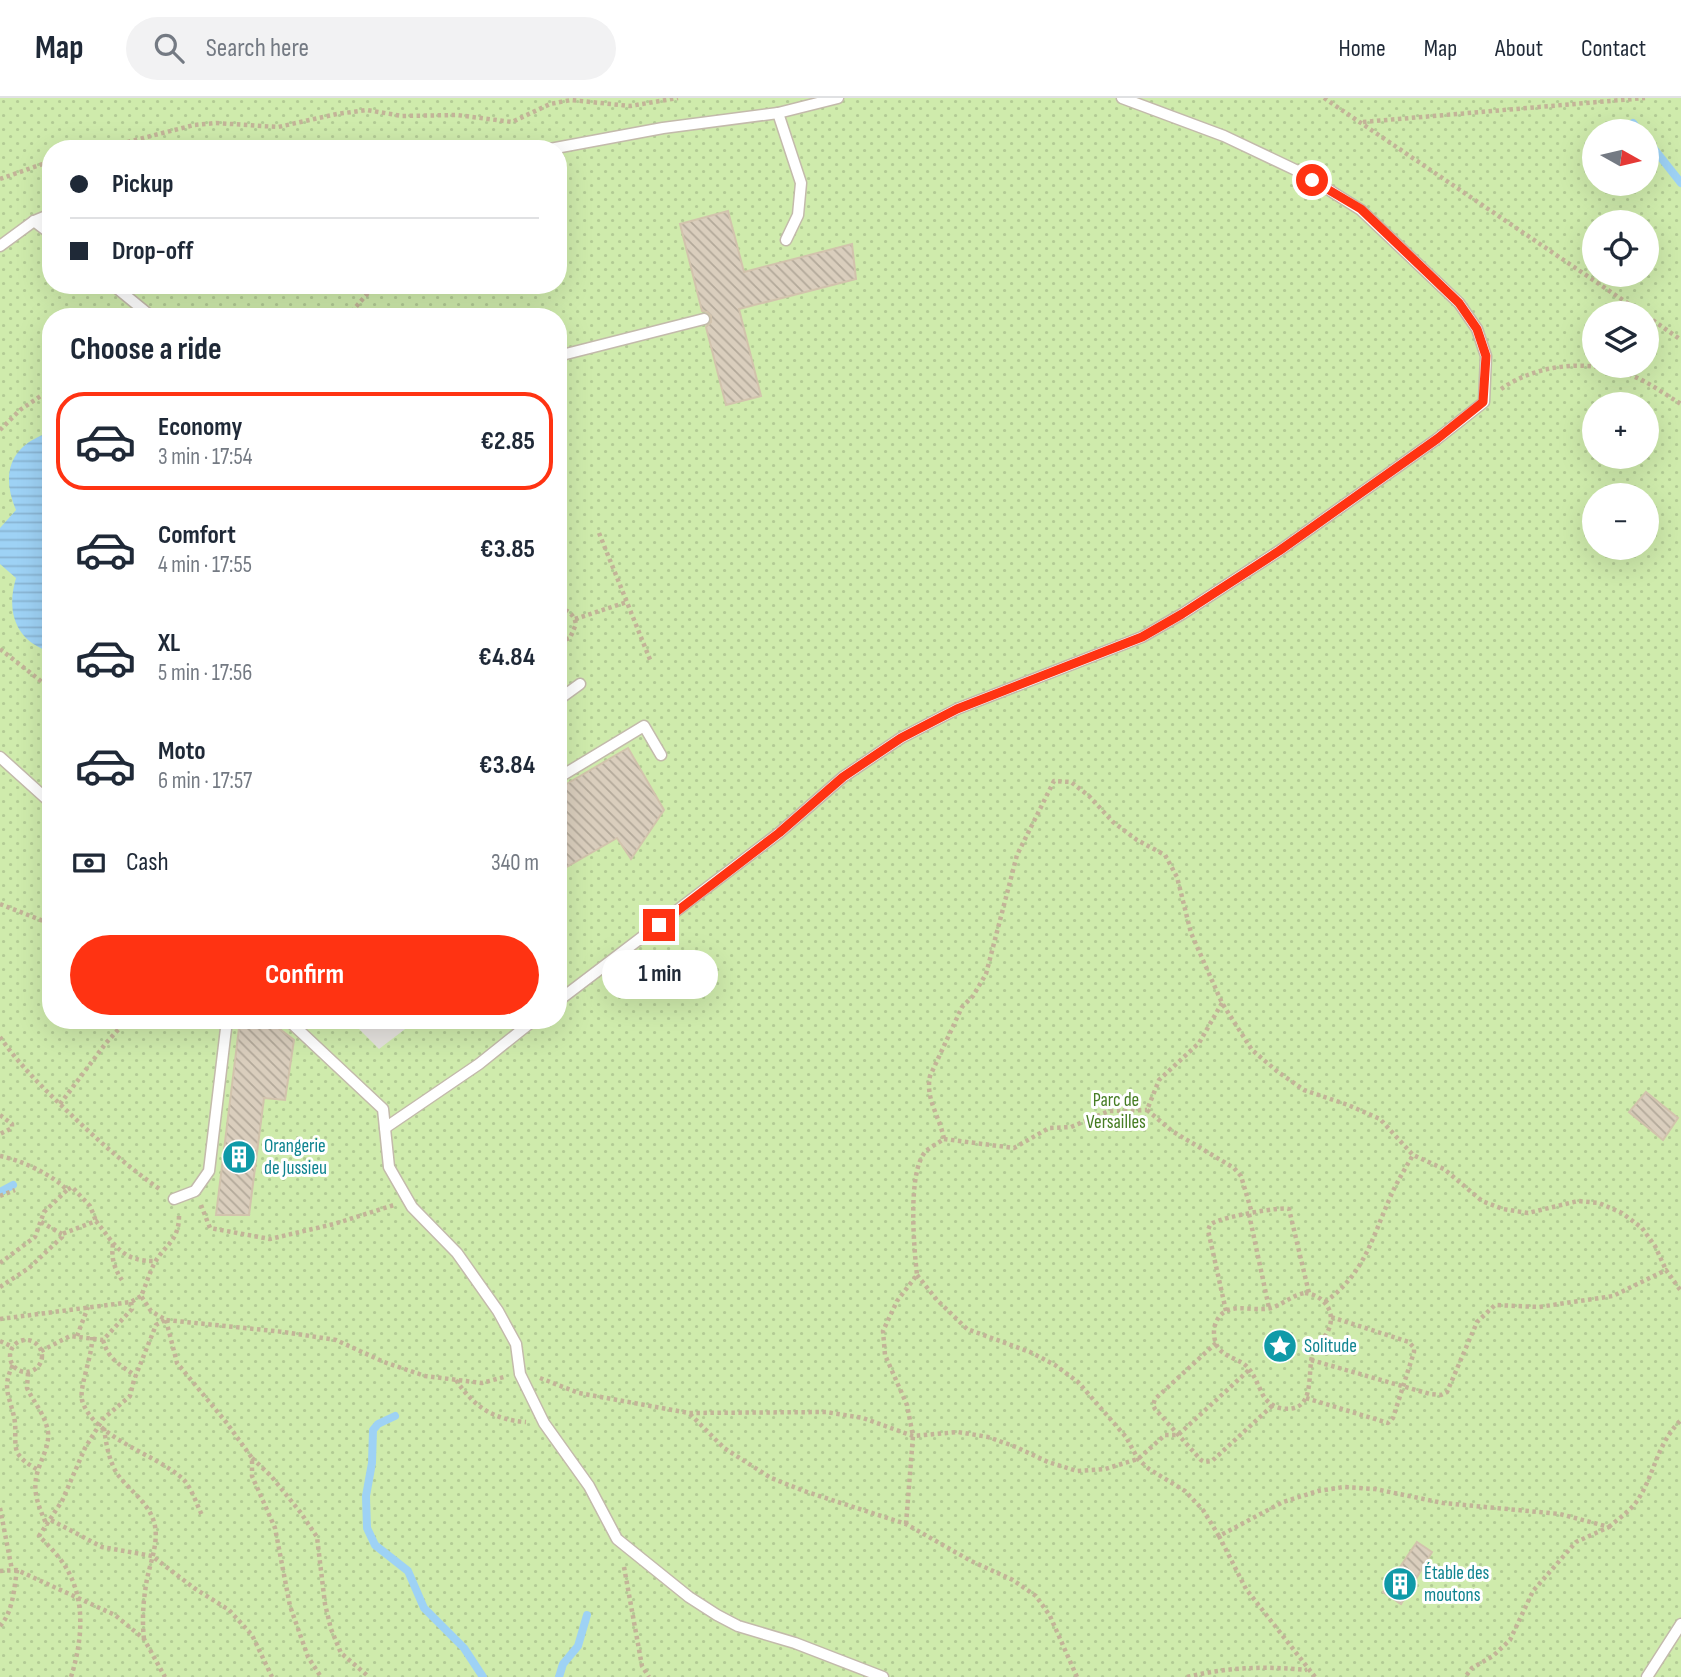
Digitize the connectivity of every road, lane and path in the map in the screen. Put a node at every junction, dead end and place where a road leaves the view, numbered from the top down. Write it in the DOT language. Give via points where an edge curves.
graph roads {
  1 [pos="678,98"];
  2 [pos="838,98"];
  3 [pos="1122,98"];
  4 [pos="1324,98"];
  5 [pos="1645,98"];
  6 [pos="778,113"];
  7 [pos="1362,122"];
  8 [pos="135,140"];
  9 [pos="567,146"];
  10 [pos="42,164"];
  11 [pos="0,179"];
  12 [pos="42,218"];
  13 [pos="34,221"];
  14 [pos="42,227"];
  15 [pos="786,240"];
  16 [pos="0,246"];
  17 [pos="124,294"];
  18 [pos="367,294"];
  19 [pos="1624,301"];
  20 [pos="141,308"];
  21 [pos="355,308"];
  22 [pos="704,319"];
  23 [pos="1659,324"];
  24 [pos="1681,340"];
  25 [pos="567,354"];
  26 [pos="42,395"];
  27 [pos="1483,402"];
  28 [pos="1681,404"];
  29 [pos="0,430"];
  30 [pos="599,533"];
  31 [pos="627,602"];
  32 [pos="567,611"];
  33 [pos="575,619"];
  34 [pos="567,639"];
  35 [pos="0,649"];
  36 [pos="650,662"];
  37 [pos="42,682"];
  38 [pos="580,684"];
  39 [pos="567,693"];
  40 [pos="661,755"];
  41 [pos="0,757"];
  42 [pos="567,773"];
  43 [pos="42,795"];
  44 [pos="0,904"];
  45 [pos="42,920"];
  46 [pos="567,994"];
  47 [pos="1222,1003"];
  48 [pos="119,1029"];
  49 [pos="226,1029"];
  50 [pos="298,1029"];
  51 [pos="523,1029"];
  52 [pos="0,1037"];
  53 [pos="60,1104"];
  54 [pos="1147,1110"];
  55 [pos="0,1115"];
  56 [pos="385,1128"];
  57 [pos="0,1134"];
  58 [pos="944,1139"];
  59 [pos="1413,1155"];
  60 [pos="0,1156"];
  61 [pos="15,1190"];
  62 [pos="67,1190"];
  63 [pos="195,1191"];
  64 [pos="0,1196"];
  65 [pos="174,1199"];
  66 [pos="408,1200"];
  67 [pos="1251,1214"];
  68 [pos="96,1221"];
  69 [pos="41,1222"];
  70 [pos="62,1234"];
  71 [pos="114,1243"];
  72 [pos="156,1261"];
  73 [pos="0,1263"];
  74 [pos="1666,1270"];
  75 [pos="917,1275"];
  76 [pos="122,1280"];
  77 [pos="0,1287"];
  78 [pos="1681,1290"];
  79 [pos="1309,1293"];
  80 [pos="141,1296"];
  81 [pos="131,1302"];
  82 [pos="1325,1302"];
  83 [pos="88,1307"];
  84 [pos="1269,1308"];
  85 [pos="1226,1311"];
  86 [pos="1331,1317"];
  87 [pos="0,1320"];
  88 [pos="166,1320"];
  89 [pos="77,1336"];
  90 [pos="92,1336"];
  91 [pos="103,1340"];
  92 [pos="0,1341"];
  93 [pos="1216,1343"];
  94 [pos="13,1347"];
  95 [pos="41,1352"];
  96 [pos="1311,1360"];
  97 [pos="13,1365"];
  98 [pos="1249,1370"];
  99 [pos="28,1373"];
  100 [pos="520,1374"];
  101 [pos="136,1376"];
  102 [pos="456,1380"];
  103 [pos="1403,1385"];
  104 [pos="1306,1398"];
  105 [pos="1273,1405"];
  106 [pos="689,1413"];
  107 [pos="1681,1420"];
  108 [pos="544,1423"];
  109 [pos="102,1426"];
  110 [pos="1178,1435"];
  111 [pos="913,1436"];
  112 [pos="251,1458"];
  113 [pos="1138,1459"];
  114 [pos="38,1470"];
  115 [pos="0,1508"];
  116 [pos="203,1517"];
  117 [pos="51,1520"];
  118 [pos="906,1524"];
  119 [pos="47,1526"];
  120 [pos="1609,1527"];
  121 [pos="1219,1536"];
  122 [pos="617,1539"];
  123 [pos="152,1556"];
  124 [pos="14,1570"];
  125 [pos="0,1572"];
  126 [pos="77,1599"];
  127 [pos="1681,1624"];
  128 [pos="0,1626"];
  129 [pos="144,1639"];
  130 [pos="1308,1670"];
  131 [pos="71,1677"];
  132 [pos="165,1677"];
  133 [pos="272,1677"];
  134 [pos="321,1677"];
  135 [pos="369,1677"];
  136 [pos="649,1677"];
  137 [pos="883,1677"];
  138 [pos="1077,1677"];
  139 [pos="1187,1677"];
  140 [pos="1315,1677"];
  141 [pos="1465,1677"];
  142 [pos="1647,1677"];
  1 -- 8 [label="path" via="629,106 571,100 550,104 512,122 367,110 278,127 194,125"];
  2 -- 6 [label="lane"];
  3 -- 27 [label="lane" via="1224,136 1301,173 1361,209 1459,303 1477,329 1486,356"];
  4 -- 7 [label="path"];
  5 -- 7 [label="path"];
  6 -- 9 [label="lane"];
  6 -- 15 [label="lane" via="801,183 798,215"];
  7 -- 19 [label="path"];
  10 -- 11 [label="path"];
  12 -- 13 [label="lane"];
  13 -- 14 [label="lane"];
  13 -- 16 [label="lane"];
  17 -- 20 [label="lane"];
  18 -- 21 [label="path"];
  22 -- 25 [label="lane"];
  23 -- 24 [label="path"];
  26 -- 29 [label="path"];
  27 -- 28 [label="path" via="1504,386 1541,370 1594,366 1635,377"];
  27 -- 46 [label="lane" via="1279,551 1182,614 1142,637 957,709 901,738 843,777 779,833"];
  30 -- 31 [label="path"];
  31 -- 33 [label="path"];
  31 -- 36 [label="path"];
  32 -- 33 [label="path"];
  33 -- 34 [label="path" via="574,634"];
  35 -- 37 [label="path"];
  38 -- 39 [label="lane"];
  40 -- 42 [label="lane" via="644,726"];
  41 -- 43 [label="lane"];
  44 -- 45 [label="path"];
  47 -- 54 [label="path" via="1199,1043 1159,1080"];
  47 -- 58 [label="path" via="1191,933 1177,877 1164,855 1112,822 1071,782 1054,781 1017,855 986,974 962,1007 930,1076 932,1105"];
  47 -- 59 [label="path" via="1252,1050 1278,1072 1304,1090 1380,1119"];
  48 -- 53 [label="path"];
  49 -- 63 [label="lane" via="209,1171"];
  50 -- 56 [label="lane" via="383,1109"];
  51 -- 56 [label="lane"];
  52 -- 53 [label="path"];
  53 -- 65 [label="path" via="110,1151"];
  54 -- 58 [label="path" via="1109,1111 1071,1127 1049,1128 1014,1149"];
  54 -- 67 [label="path" via="1172,1131 1234,1168 1241,1176"];
  55 -- 57 [label="path" via="12,1124"];
  56 -- 66 [label="lane" via="389,1167"];
  58 -- 75 [label="path" via="924,1153 916,1176 913,1231"];
  59 -- 74 [label="path" via="1444,1169 1482,1201 1503,1209 1528,1213 1578,1201 1622,1213 1642,1228"];
  59 -- 82 [label="path" via="1364,1258 1344,1288"];
  60 -- 62 [label="path" via="18,1160"];
  61 -- 64 [label="path"];
  62 -- 68 [label="path" via="72,1187 82,1195"];
  62 -- 69 [label="path" via="44,1212"];
  63 -- 65 [label="lane"];
  63 -- 66 [label="path" via="210,1228 270,1239"];
  65 -- 72 [label="path" via="180,1218 176,1234"];
  66 -- 100 [label="lane" via="457,1253 498,1311 516,1344"];
  67 -- 79 [label="path" via="1289,1209"];
  67 -- 84 [label="path"];
  67 -- 85 [label="path" via="1215,1222 1208,1230"];
  68 -- 70 [label="path"];
  68 -- 71 [label="path"];
  69 -- 70 [label="path"];
  69 -- 73 [label="path" via="35,1237"];
  70 -- 77 [label="path" via="49,1251"];
  71 -- 72 [label="path" via="132,1259"];
  71 -- 76 [label="path" via="115,1269"];
  72 -- 80 [label="path"];
  74 -- 78 [label="path"];
  74 -- 103 [label="path" via="1613,1296 1539,1307 1495,1305 1477,1322 1447,1392 1430,1394"];
  75 -- 111 [label="path" via="897,1301 883,1332 885,1355 907,1405"];
  75 -- 113 [label="path" via="967,1329 1030,1352 1078,1382 1126,1437"];
  79 -- 82 [label="path"];
  79 -- 84 [label="path"];
  80 -- 81 [label="path"];
  80 -- 88 [label="path" via="151,1311"];
  81 -- 83 [label="path"];
  81 -- 91 [label="path" via="132,1309"];
  82 -- 86 [label="path"];
  83 -- 87 [label="path"];
  83 -- 89 [label="path"];
  84 -- 85 [label="path"];
  85 -- 93 [label="path" via="1215,1325"];
  86 -- 96 [label="path"];
  86 -- 103 [label="path" via="1413,1345"];
  88 -- 101 [label="path" via="156,1325"];
  88 -- 102 [label="path" via="336,1340 425,1376"];
  88 -- 112 [label="path" via="177,1363"];
  89 -- 90 [label="path"];
  89 -- 95 [label="path"];
  90 -- 91 [label="path"];
  90 -- 109 [label="path" via="81,1397 88,1413"];
  91 -- 101 [label="path" via="114,1361"];
  92 -- 94 [label="path"];
  93 -- 98 [label="path"];
  93 -- 110 [label="path" via="1153,1402"];
  94 -- 95 [label="path" via="27,1340"];
  94 -- 97 [label="path"];
  95 -- 99 [label="path" via="38,1368"];
  96 -- 103 [label="path"];
  96 -- 104 [label="path"];
  97 -- 99 [label="path"];
  97 -- 114 [label="path" via="3,1383 15,1421 17,1450"];
  98 -- 105 [label="path"];
  98 -- 110 [label="path"];
  99 -- 114 [label="path" via="27,1388 48,1432"];
  100 -- 102 [label="path" via="482,1382"];
  100 -- 106 [label="path" via="579,1393"];
  100 -- 108 [label="lane"];
  101 -- 109 [label="path" via="130,1396 114,1407"];
  102 -- 108 [label="path" via="483,1410 500,1419"];
  103 -- 104 [label="path" via="1388,1423"];
  104 -- 105 [label="path" via="1291,1408"];
  105 -- 110 [label="path" via="1212,1461 1201,1460"];
  106 -- 111 [label="path" via="826,1412 863,1418"];
  106 -- 118 [label="path" via="724,1448 771,1478"];
  107 -- 120 [label="path" via="1660,1448 1634,1505"];
  108 -- 122 [label="lane" via="589,1486"];
  109 -- 116 [label="path" via="185,1481"];
  109 -- 117 [label="path" via="85,1448"];
  109 -- 123 [label="path" via="116,1473 154,1521 157,1539"];
  110 -- 113 [label="path" via="1165,1435"];
  111 -- 113 [label="path" via="958,1432 988,1437 1077,1471"];
  111 -- 118 [label="path"];
  112 -- 134 [label="path" via="251,1476 275,1528 290,1606 308,1657"];
  112 -- 135 [label="path" via="271,1476 317,1537 331,1629 341,1653"];
  113 -- 121 [label="path" via="1185,1491"];
  114 -- 119 [label="path" via="36,1499"];
  115 -- 124 [label="path"];
  117 -- 119 [label="path"];
  117 -- 123 [label="path" via="102,1547"];
  118 -- 138 [label="path" via="1036,1596"];
  119 -- 126 [label="path" via="39,1536 61,1559"];
  120 -- 121 [label="path" via="1560,1514 1443,1503 1344,1487 1283,1502"];
  120 -- 141 [label="path" via="1576,1542 1533,1591 1510,1640"];
  121 -- 130 [label="path" via="1246,1590"];
  122 -- 136 [label="path" via="639,1654"];
  122 -- 137 [label="lane" via="689,1597 738,1626"];
  123 -- 129 [label="path" via="145,1587"];
  123 -- 133 [label="path" via="229,1610 252,1634"];
  124 -- 125 [label="path"];
  124 -- 126 [label="path"];
  124 -- 128 [label="path" via="14,1596"];
  126 -- 129 [label="path" via="114,1615"];
  126 -- 131 [label="path" via="81,1642"];
  127 -- 142 [label="lane"];
  129 -- 132 [label="path"];
  130 -- 139 [label="path" via="1233,1667"];
  130 -- 140 [label="path"];
}
